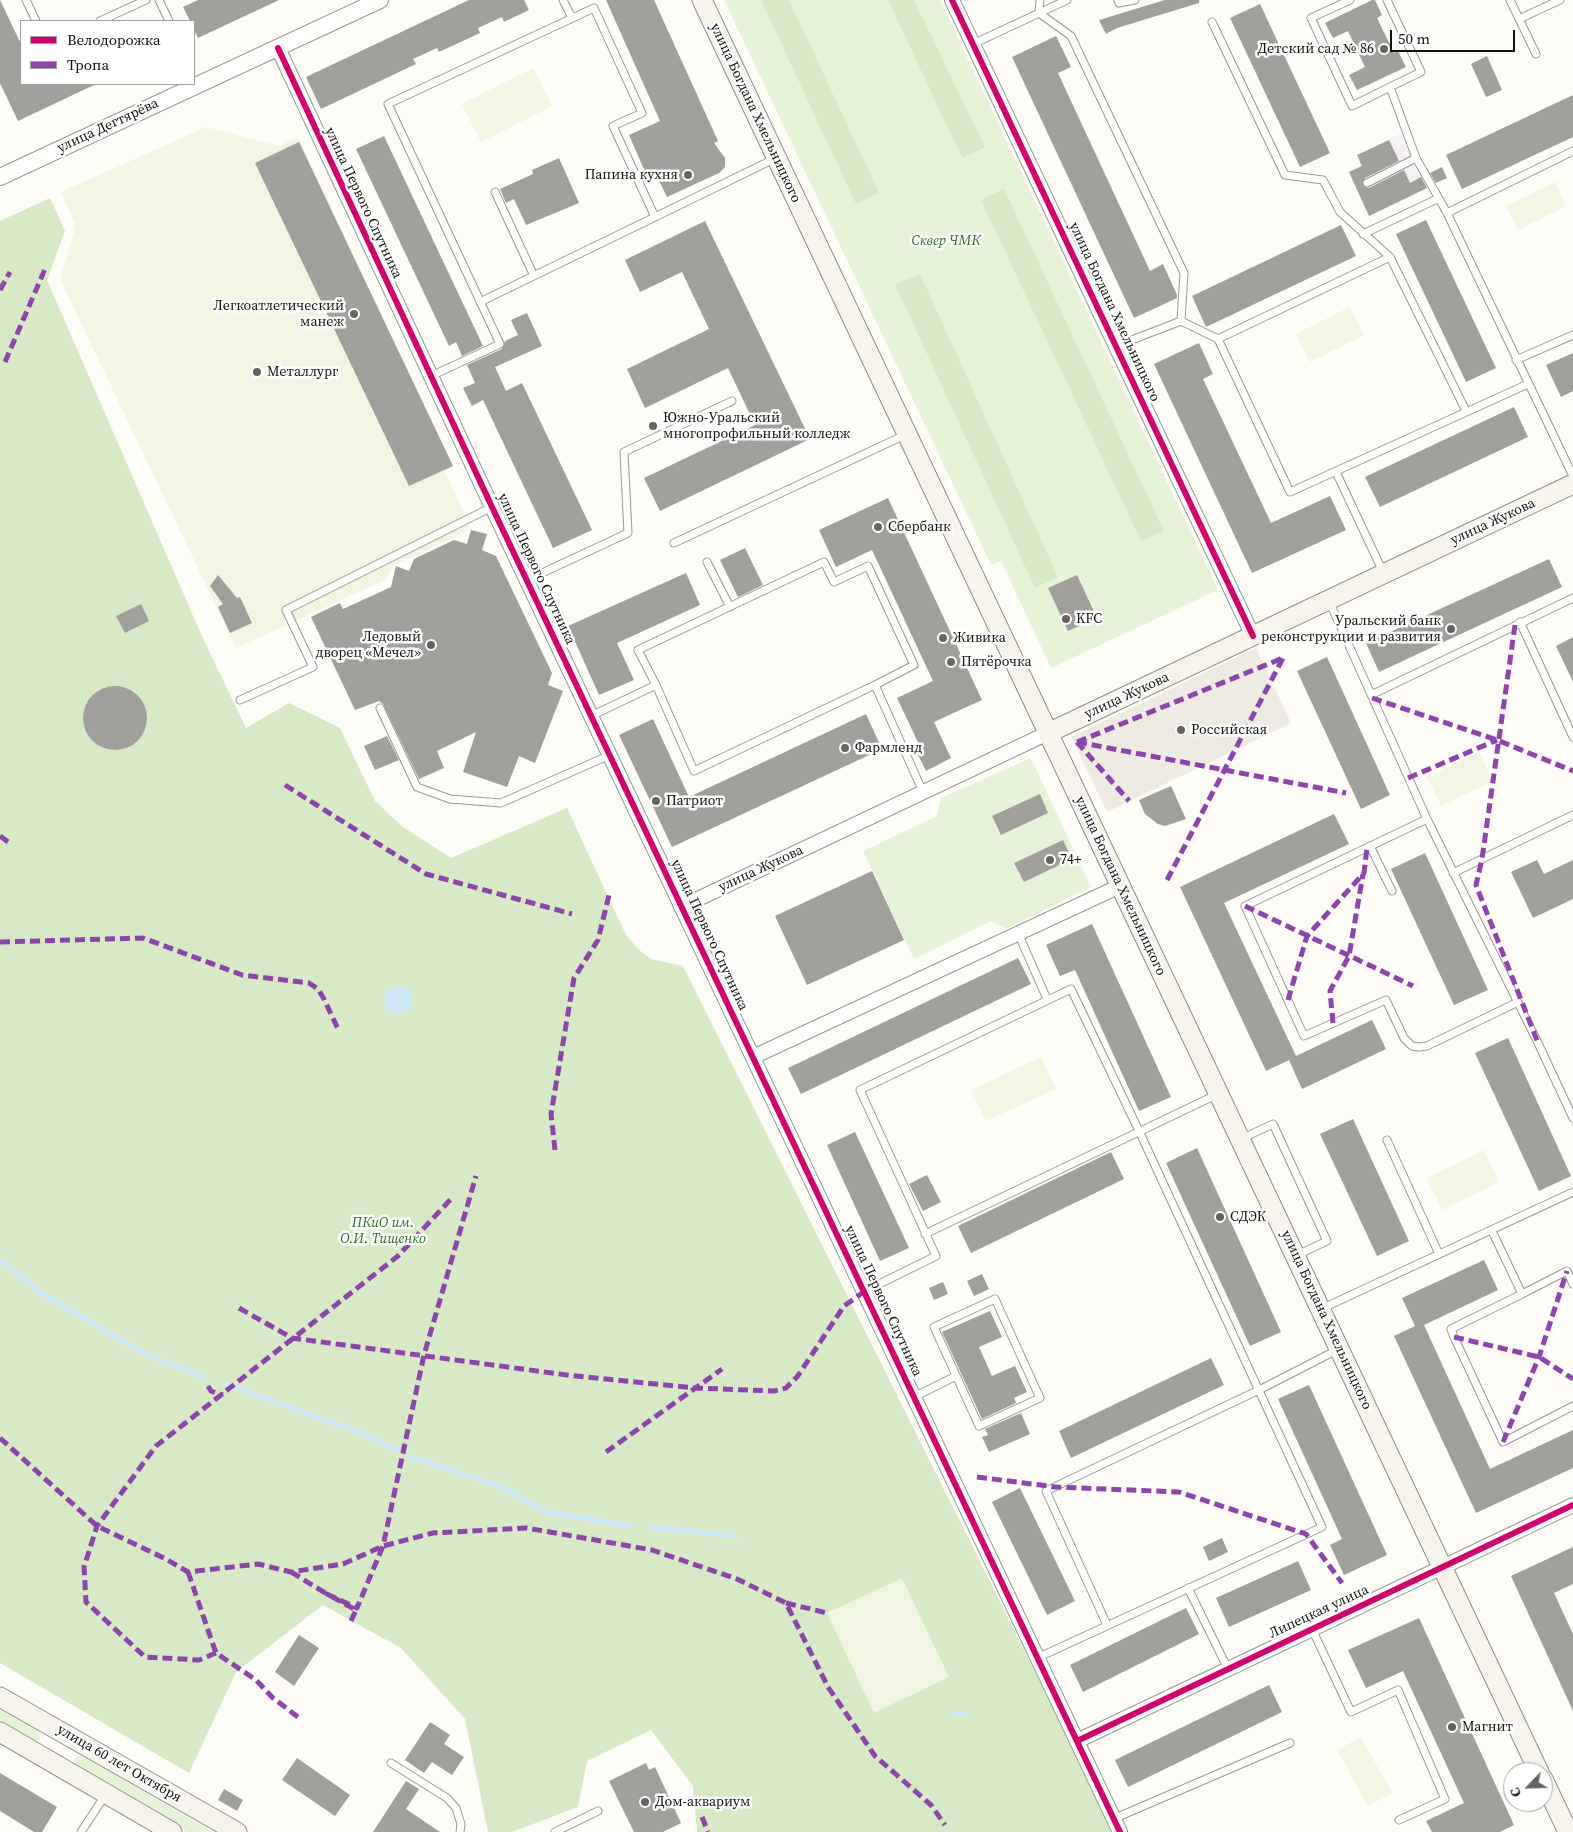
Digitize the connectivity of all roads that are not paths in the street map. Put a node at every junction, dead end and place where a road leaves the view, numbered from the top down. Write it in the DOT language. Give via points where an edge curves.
graph roads {
  1 [pos="26,0"];
  2 [pos="146,0"];
  3 [pos="159,0"];
  4 [pos="380,0"];
  5 [pos="563,0"];
  6 [pos="702,0"];
  7 [pos="952,0"];
  8 [pos="1040,0"];
  9 [pos="1067,0"];
  10 [pos="1118,0"];
  11 [pos="1135,0"];
  12 [pos="1350,0"];
  13 [pos="1387,0"];
  14 [pos="1510,0"];
  15 [pos="1560,0"];
  16 [pos="1039,14"];
  17 [pos="572,18"];
  18 [pos="1519,19"];
  19 [pos="36,20"];
  20 [pos="102,20"];
  21 [pos="169,20"];
  22 [pos="1212,22"];
  23 [pos="973,44"];
  24 [pos="278,48"];
  25 [pos="1536,54"];
  26 [pos="196,80"];
  27 [pos="185,85"];
  28 [pos="1390,87"];
  29 [pos="1573,151"];
  30 [pos="776,157"];
  31 [pos="1416,158"];
  32 [pos="2,172"];
  33 [pos="1367,183"];
  34 [pos="495,192"];
  35 [pos="1437,199"];
  36 [pos="1447,213"];
  37 [pos="655,217"];
  38 [pos="1363,234"];
  39 [pos="1390,257"];
  40 [pos="534,276"];
  41 [pos="480,302"];
  42 [pos="1180,321"];
  43 [pos="1573,335"];
  44 [pos="1218,339"];
  45 [pos="1116,346"];
  46 [pos="1516,360"];
  47 [pos="431,376"];
  48 [pos="1528,384"];
  49 [pos="732,401"];
  50 [pos="1466,411"];
  51 [pos="907,434"];
  52 [pos="1336,472"];
  53 [pos="1573,476"];
  54 [pos="1573,484"];
  55 [pos="492,507"];
  56 [pos="674,543"];
  57 [pos="707,562"];
  58 [pos="1384,574"];
  59 [pos="527,580"];
  60 [pos="1573,598"];
  61 [pos="1328,600"];
  62 [pos="730,607"];
  63 [pos="1520,622"];
  64 [pos="1253,636"];
  65 [pos="656,685"];
  66 [pos="875,685"];
  67 [pos="1371,695"];
  68 [pos="240,700"];
  69 [pos="380,708"];
  70 [pos="591,716"];
  71 [pos="1048,733"];
  72 [pos="1573,738"];
  73 [pos="610,754"];
  74 [pos="923,792"];
  75 [pos="1573,815"];
  76 [pos="1427,819"];
  77 [pos="1370,846"];
  78 [pos="1453,873"];
  79 [pos="1120,886"];
  80 [pos="1392,891"];
  81 [pos="681,907"];
  82 [pos="1018,934"];
  83 [pos="1048,999"];
  84 [pos="1518,1002"];
  85 [pos="753,1058"];
  86 [pos="1218,1094"];
  87 [pos="1573,1118"];
  88 [pos="1140,1133"];
  89 [pos="1240,1140"];
  90 [pos="1387,1140"];
  91 [pos="1573,1192"];
  92 [pos="1492,1230"];
  93 [pos="925,1234"];
  94 [pos="1439,1254"];
  95 [pos="1295,1256"];
  96 [pos="1573,1284"];
  97 [pos="865,1291"];
  98 [pos="1522,1294"];
  99 [pos="1320,1309"];
  100 [pos="1339,1349"];
  101 [pos="956,1376"];
  102 [pos="1259,1390"];
  103 [pos="914,1396"];
  104 [pos="1573,1406"];
  105 [pos="1573,1505"];
  106 [pos="1442,1567"];
  107 [pos="1188,1588"];
  108 [pos="1107,1625"];
  109 [pos="1312,1629"];
  110 [pos="1037,1658"];
  111 [pos="1228,1669"];
  112 [pos="0,1697"];
  113 [pos="0,1732"];
  114 [pos="65,1733"];
  115 [pos="1076,1741"];
  116 [pos="1290,1742"];
  117 [pos="49,1760"];
  118 [pos="1535,1762"];
  119 [pos="391,1763"];
  120 [pos="107,1794"];
  121 [pos="1553,1801"];
  122 [pos="598,1811"];
  123 [pos="1113,1819"];
  124 [pos="1400,1820"];
  125 [pos="81,1832"];
  126 [pos="172,1832"];
  127 [pos="237,1832"];
  128 [pos="460,1832"];
  129 [pos="555,1832"];
  130 [pos="1120,1832"];
  131 [pos="1568,1832"];
  1 -- 19 [label="lane"];
  2 -- 20 [label="lane"];
  3 -- 21 [label="lane"];
  4 -- 24 [label="street, улица Дегтярёва"];
  5 -- 17 [label="lane"];
  6 -- 30 [label="main road, улица Богдана Хмельницкого"];
  7 -- 23 [label="street, улица Богдана Хмельницкого"];
  8 -- 16 [label="lane"];
  9 -- 16 [label="lane"];
  10 -- 11 [label="lane" via="1119,3"];
  12 -- 28 [label="lane" via="1311,18 1352,106"];
  13 -- 28 [label="lane" via="1422,72"];
  14 -- 18 [label="lane"];
  15 -- 18 [label="lane"];
  16 -- 23 [label="lane"];
  16 -- 42 [label="lane" via="1071,36 1184,273"];
  17 -- 37 [label="lane" via="594,8 642,113 613,126"];
  17 -- 41 [label="lane" via="388,104"];
  18 -- 25 [label="lane"];
  22 -- 38 [label="lane" via="1285,175 1324,180 1340,212"];
  23 -- 45 [label="street, улица Богдана Хмельницкого"];
  24 -- 26 [label="street, улица Дегтярёва"];
  24 -- 47 [label="street, улица Первого Спутника"];
  27 -- 32 [label="street, улица Дегтярёва"];
  28 -- 31 [label="lane"];
  29 -- 36 [label="lane"];
  30 -- 37 [label="lane"];
  30 -- 51 [label="main road, улица Богдана Хмельницкого"];
  31 -- 33 [label="lane"];
  31 -- 35 [label="lane"];
  34 -- 40 [label="lane"];
  35 -- 36 [label="lane"];
  35 -- 38 [label="lane"];
  36 -- 46 [label="lane"];
  37 -- 40 [label="lane"];
  38 -- 39 [label="lane"];
  39 -- 44 [label="lane"];
  39 -- 50 [label="lane"];
  40 -- 41 [label="lane"];
  41 -- 47 [label="lane" via="500,344"];
  42 -- 44 [label="lane"];
  42 -- 45 [label="lane"];
  43 -- 46 [label="lane"];
  44 -- 52 [label="lane" via="1290,492"];
  45 -- 64 [label="street, улица Богдана Хмельницкого"];
  46 -- 48 [label="lane"];
  47 -- 55 [label="street, улица Первого Спутника"];
  48 -- 50 [label="lane"];
  48 -- 53 [label="lane"];
  49 -- 59 [label="lane" via="624,452 628,533"];
  50 -- 52 [label="lane"];
  51 -- 56 [label="lane"];
  51 -- 71 [label="main road, улица Богдана Хмельницкого"];
  52 -- 58 [label="lane"];
  54 -- 58 [label="main road, улица Жукова"];
  55 -- 59 [label="street, улица Первого Спутника"];
  55 -- 68 [label="lane" via="286,610 313,667"];
  57 -- 62 [label="lane"];
  58 -- 61 [label="main road, улица Жукова"];
  59 -- 70 [label="street, улица Первого Спутника"];
  60 -- 63 [label="lane"];
  61 -- 64 [label="main road, улица Жукова"];
  61 -- 67 [label="lane"];
  62 -- 65 [label="lane" via="638,650"];
  62 -- 66 [label="lane" via="824,562 834,582 868,566 914,665"];
  63 -- 67 [label="lane"];
  63 -- 72 [label="lane"];
  64 -- 71 [label="main road, улица Жукова"];
  65 -- 66 [label="lane" via="694,771"];
  65 -- 70 [label="lane"];
  66 -- 74 [label="lane"];
  67 -- 76 [label="lane"];
  69 -- 73 [label="lane" via="417,787 450,799 501,803"];
  70 -- 73 [label="street, улица Первого Спутника"];
  71 -- 74 [label="street, улица Жукова"];
  71 -- 79 [label="main road, улица Богдана Хмельницкого"];
  73 -- 81 [label="street, улица Первого Спутника"];
  74 -- 81 [label="street, улица Жукова"];
  75 -- 78 [label="lane"];
  76 -- 77 [label="lane"];
  76 -- 78 [label="lane"];
  77 -- 80 [label="lane"];
  77 -- 84 [label="lane" via="1245,906 1304,1036 1386,1000 1404,1038 1419,1048"];
  78 -- 84 [label="lane"];
  79 -- 82 [label="street"];
  79 -- 86 [label="main road, улица Богдана Хмельницкого"];
  81 -- 85 [label="street, улица Первого Спутника"];
  82 -- 83 [label="lane"];
  82 -- 85 [label="street"];
  83 -- 88 [label="lane" via="1071,989"];
  83 -- 93 [label="lane" via="860,1090"];
  84 -- 87 [label="lane"];
  85 -- 97 [label="street, улица Первого Спутника"];
  86 -- 88 [label="lane"];
  86 -- 89 [label="main road, улица Богдана Хмельницкого"];
  88 -- 93 [label="lane"];
  88 -- 102 [label="lane"];
  89 -- 95 [label="main road, улица Богдана Хмельницкого"];
  89 -- 95 [label="lane" via="1272,1124 1328,1241"];
  90 -- 94 [label="lane"];
  91 -- 92 [label="lane"];
  92 -- 94 [label="lane"];
  92 -- 98 [label="lane"];
  93 -- 97 [label="lane" via="936,1256"];
  94 -- 99 [label="lane"];
  95 -- 99 [label="main road, улица Богдана Хмельницкого"];
  96 -- 98 [label="lane" via="1567,1271"];
  97 -- 103 [label="street, улица Первого Спутника"];
  98 -- 104 [label="lane" via="1451,1329 1454,1337 1503,1442"];
  99 -- 100 [label="main road, улица Богдана Хмельницкого"];
  100 -- 102 [label="lane"];
  100 -- 106 [label="main road, улица Богдана Хмельницкого"];
  101 -- 101 [label="lane" via="934,1327 995,1299 1040,1398 979,1426"];
  101 -- 103 [label="lane"];
  102 -- 107 [label="lane" via="1322,1527"];
  102 -- 108 [label="lane" via="1046,1491"];
  103 -- 110 [label="street, улица Первого Спутника"];
  105 -- 106 [label="street, Липецкая улица"];
  106 -- 109 [label="street, Липецкая улица"];
  106 -- 118 [label="main road, улица Богдана Хмельницкого"];
  107 -- 108 [label="lane"];
  107 -- 111 [label="lane"];
  108 -- 110 [label="lane"];
  109 -- 111 [label="street, Липецкая улица"];
  109 -- 124 [label="lane" via="1352,1712 1398,1690 1445,1799"];
  110 -- 115 [label="street, улица Первого Спутника"];
  111 -- 115 [label="street, Липецкая улица"];
  112 -- 114 [label="main road, улица 60 лет Октября"];
  113 -- 117 [label="main road"];
  114 -- 117 [label="main road"];
  114 -- 127 [label="main road, улица 60 лет Октября"];
  115 -- 123 [label="street, улица Первого Спутника"];
  116 -- 123 [label="lane"];
  117 -- 120 [label="main road"];
  119 -- 128 [label="lane" via="447,1798 456,1808"];
  120 -- 125 [label="lane"];
  120 -- 126 [label="main road"];
  121 -- 131 [label="main road"];
  122 -- 129 [label="lane"];
  123 -- 130 [label="street, улица Первого Спутника"];
}
